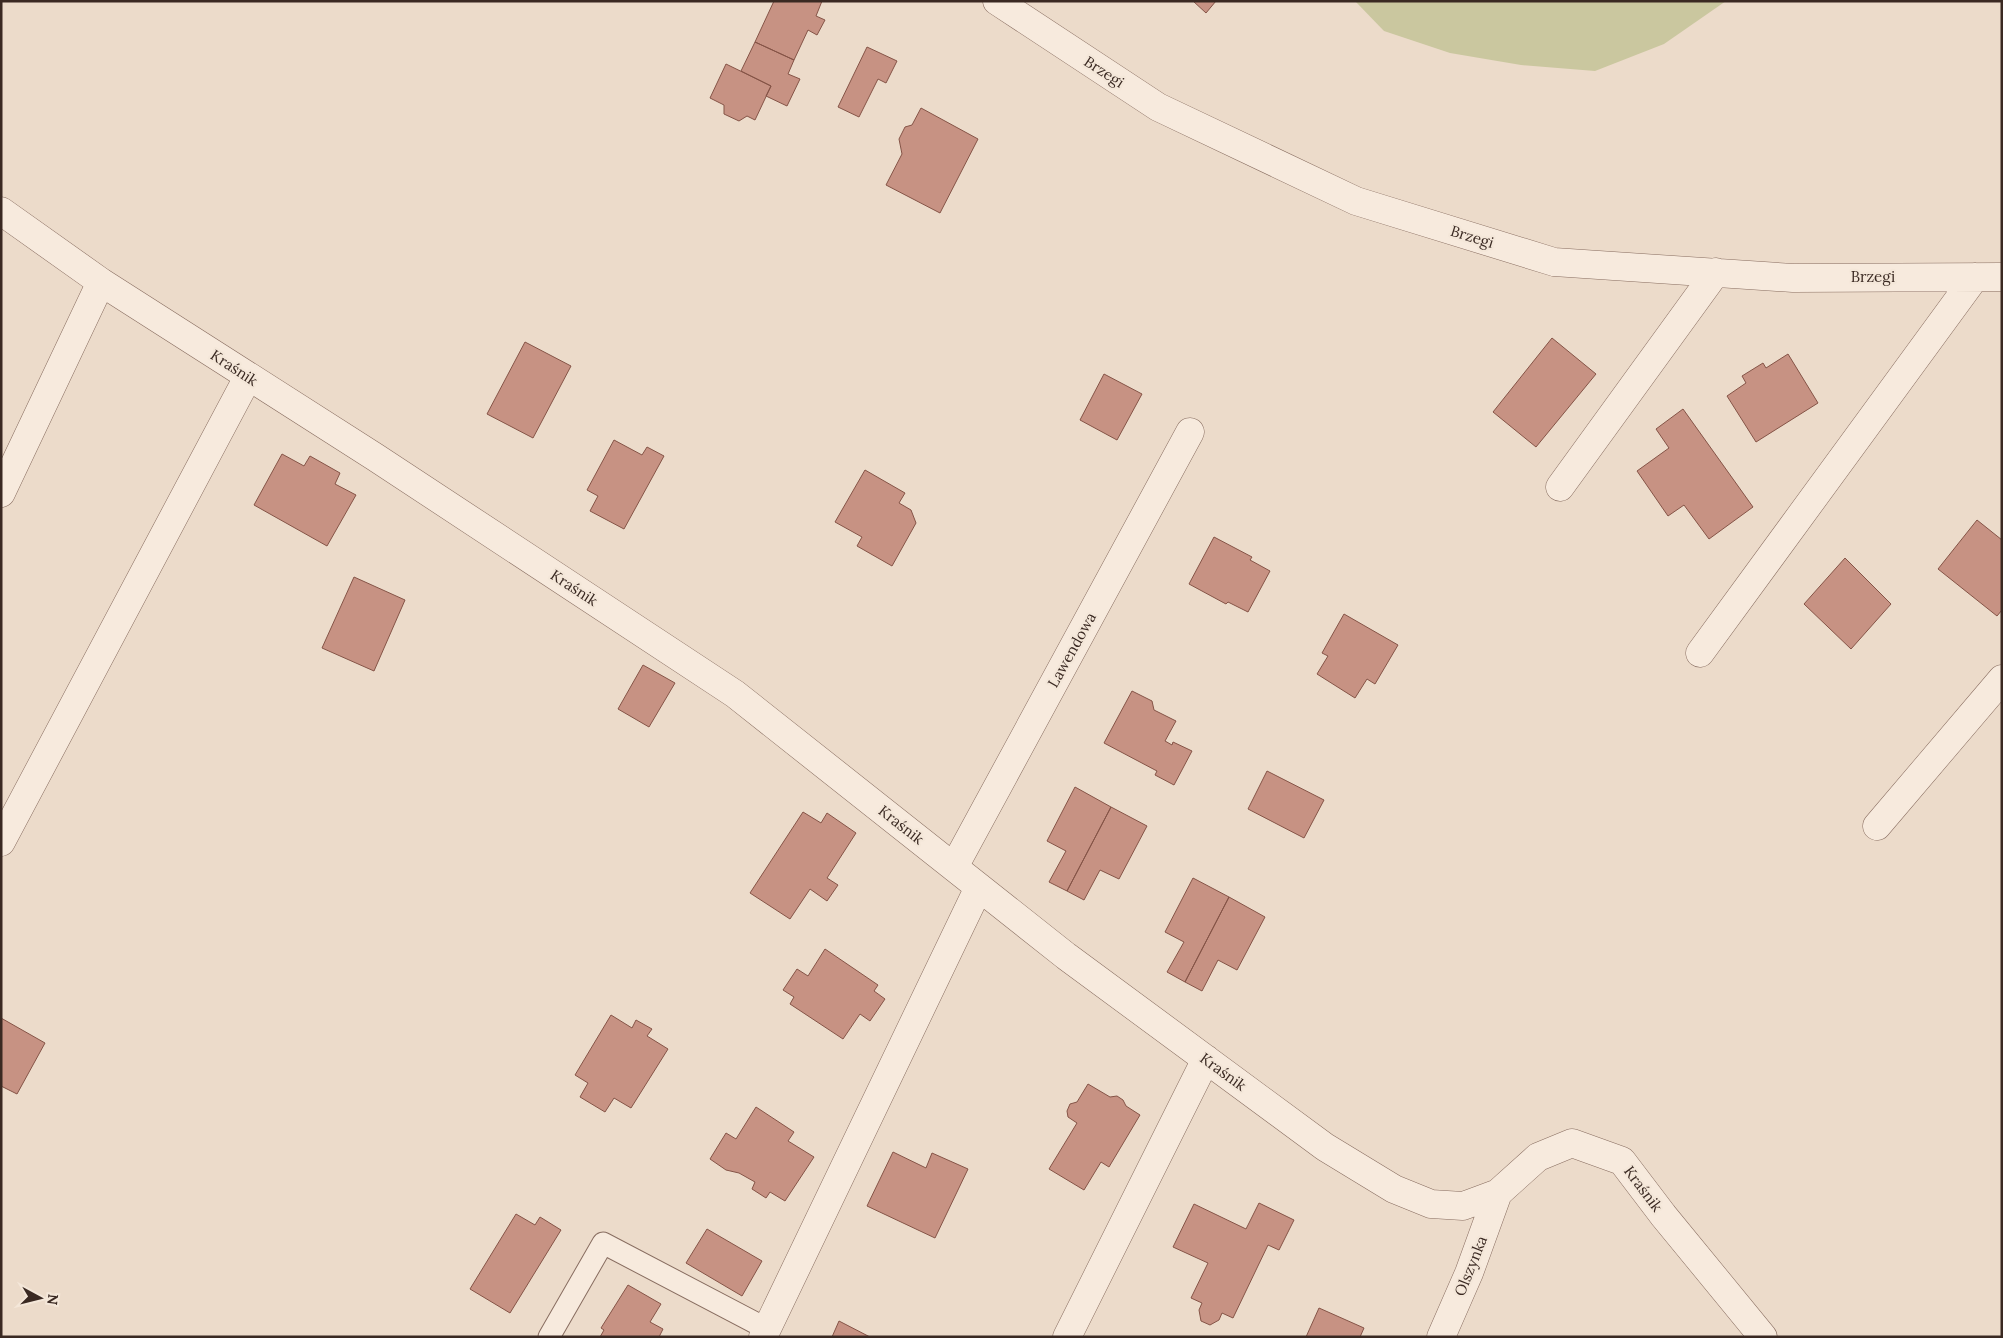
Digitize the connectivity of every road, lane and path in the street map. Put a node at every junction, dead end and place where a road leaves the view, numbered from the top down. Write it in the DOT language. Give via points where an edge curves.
graph roads {
  1 [pos="996,1"];
  2 [pos="1,211"];
  3 [pos="1716,272"];
  4 [pos="1975,277"];
  5 [pos="2002,277"];
  6 [pos="101,282"];
  7 [pos="248,377"];
  8 [pos="1190,432"];
  9 [pos="1560,487"];
  10 [pos="1,493"];
  11 [pos="1700,653"];
  12 [pos="2002,679"];
  13 [pos="1877,826"];
  14 [pos="1,842"];
  15 [pos="954,867"];
  16 [pos="979,887"];
  17 [pos="1206,1059"];
  18 [pos="1498,1194"];
  19 [pos="765,1333"];
  20 [pos="549,1337"];
  21 [pos="1067,1337"];
  22 [pos="1441,1337"];
  23 [pos="1763,1337"];
  1 -- 3 [label="street, Brzegi" via="1158,107 1356,201 1554,262"];
  2 -- 6 [label="street, Kraśnik"];
  3 -- 4 [label="street, Brzegi" via="1793,278"];
  3 -- 9 [label="street"];
  4 -- 5 [label="street, Brzegi"];
  4 -- 11 [label="street"];
  6 -- 7 [label="street, Kraśnik"];
  6 -- 10 [label="street"];
  7 -- 14 [label="street"];
  7 -- 15 [label="street, Kraśnik" via="735,694"];
  8 -- 15 [label="street, Lawendowa"];
  12 -- 13 [label="street"];
  15 -- 16 [label="street, Kraśnik"];
  16 -- 17 [label="street, Kraśnik"];
  16 -- 19 [label="street"];
  17 -- 18 [label="street, Kraśnik" via="1325,1147 1394,1189 1432,1204 1463,1206"];
  17 -- 21 [label="street"];
  18 -- 22 [label="street, Olszynka"];
  18 -- 23 [label="street, Kraśnik" via="1538,1158 1572,1143 1622,1161"];
  19 -- 20 [label="lane" via="603,1243"];
}
